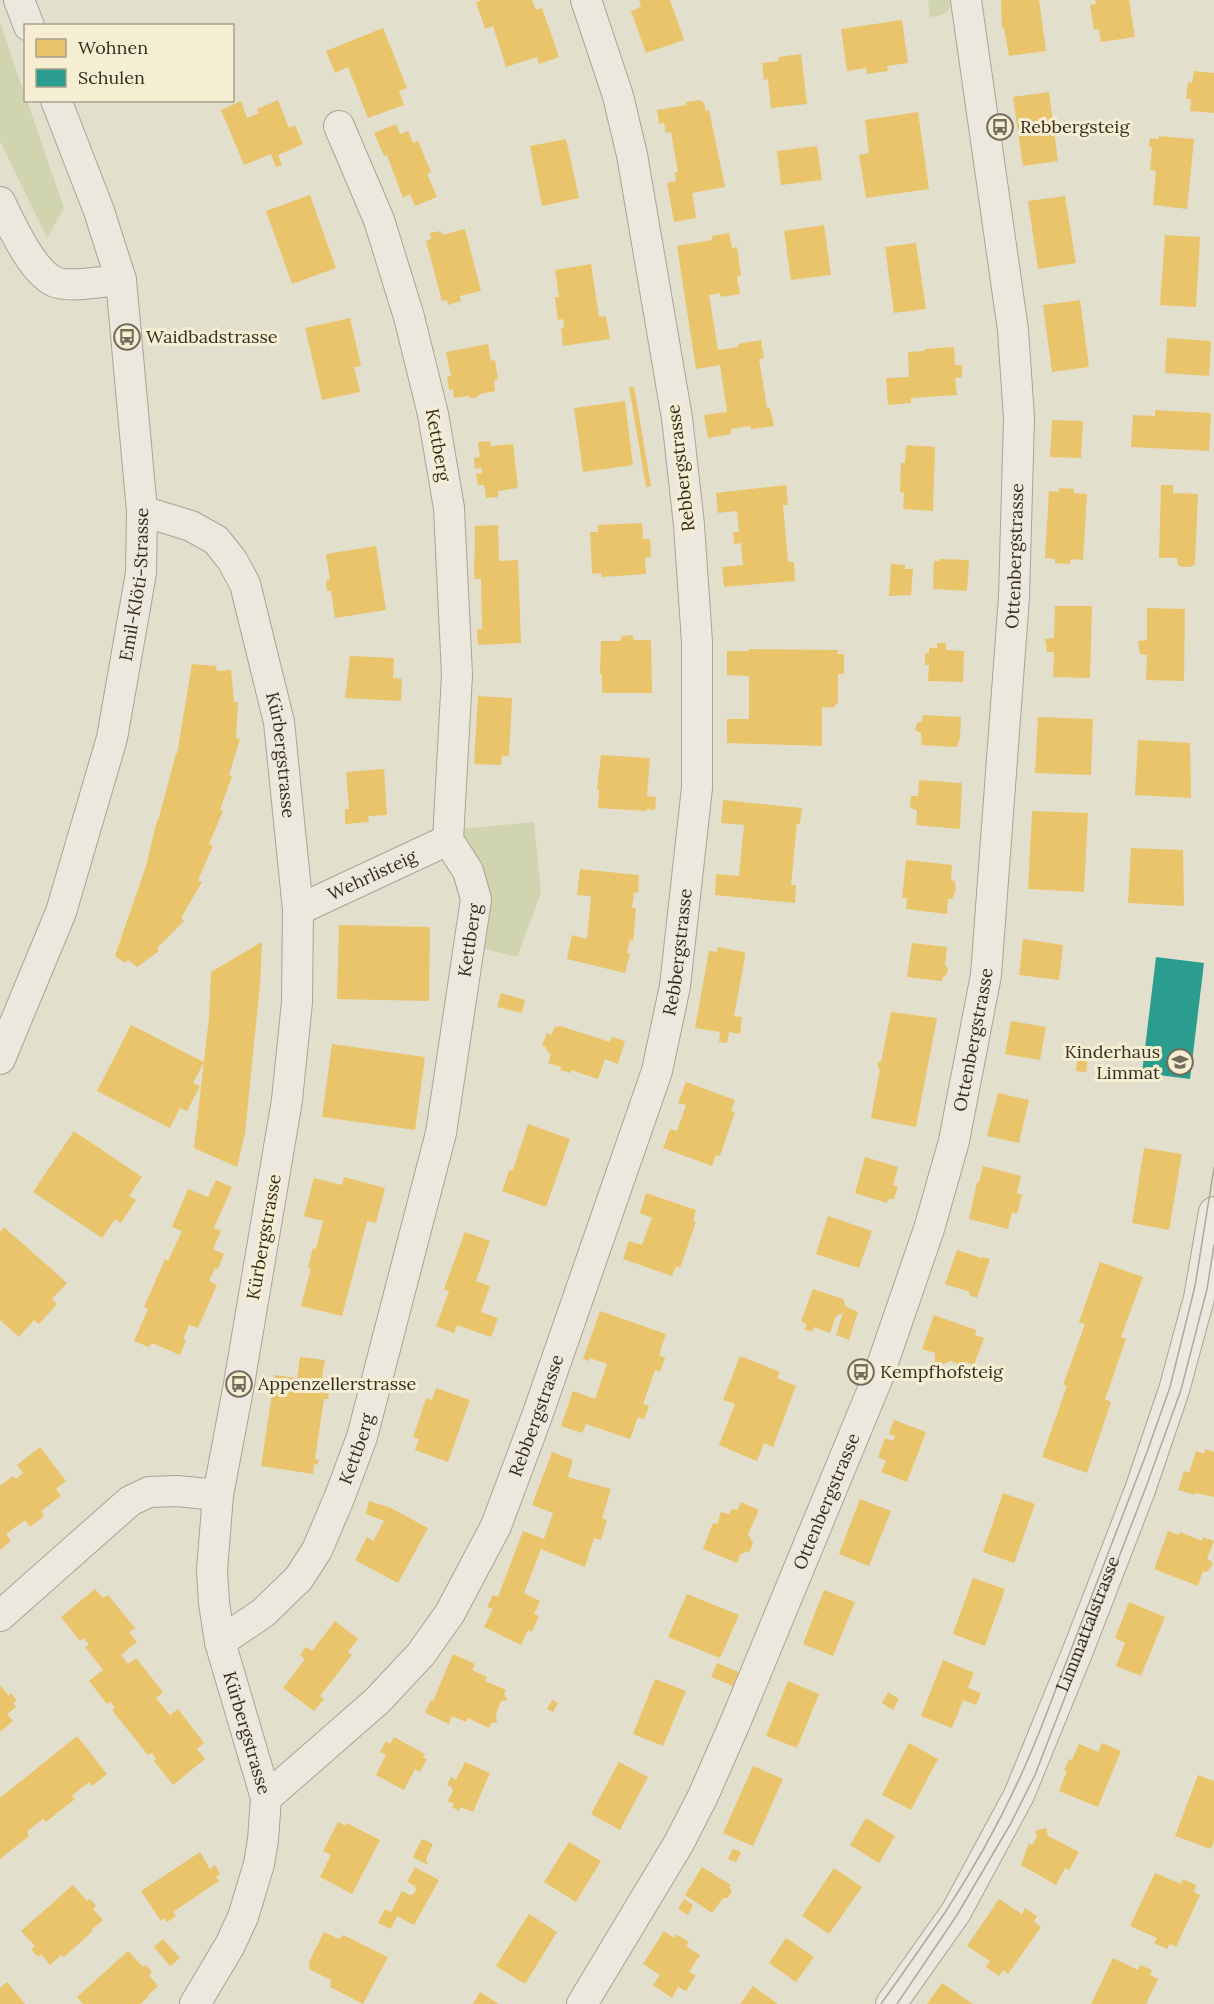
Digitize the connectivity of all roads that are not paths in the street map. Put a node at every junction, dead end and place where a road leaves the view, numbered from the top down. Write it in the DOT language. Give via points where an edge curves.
graph roads {
  1 [pos="19,0"];
  2 [pos="586,0"];
  3 [pos="966,0"];
  4 [pos="27,24"];
  5 [pos="57,102"];
  6 [pos="339,126"];
  7 [pos="0,202"];
  8 [pos="121,280"];
  9 [pos="142,511"];
  10 [pos="448,840"];
  11 [pos="298,910"];
  12 [pos="0,1059"];
  13 [pos="1214,1212"];
  14 [pos="218,1495"];
  15 [pos="0,1616"];
  16 [pos="220,1642"];
  17 [pos="266,1798"];
  18 [pos="195,2004"];
  19 [pos="582,2004"];
  20 [pos="891,2004"];
  1 -- 4 [label="street"];
  2 -- 17 [label="street, Rebbergstrasse" via="618,96 632,155 677,417 688,514 697,642 697,788 675,986 657,1071 496,1526 450,1613 421,1654 377,1701"];
  3 -- 19 [label="street, Ottenbergstrasse" via="1013,330 1019,418 1014,597 986,975 954,1141 929,1229 878,1377 703,1796"];
  5 -- 8 [label="street, Emil-Klöti-Strasse"];
  6 -- 10 [label="street, Kettberg" via="380,220 409,317 433,414 448,508 457,675"];
  7 -- 8 [label="street" via="28,257 56,282"];
  8 -- 9 [label="street, Emil-Klöti-Strasse"];
  9 -- 11 [label="street, Kürbergstrasse" via="191,525 216,540 245,584 279,722"];
  9 -- 12 [label="street, Emil-Klöti-Strasse" via="141,573 112,738 61,912"];
  10 -- 11 [label="street, Wehrlisteig"];
  10 -- 16 [label="street, Kettberg" via="468,871 476,899 472,933 441,1133 362,1437 317,1550 299,1578 262,1613"];
  11 -- 14 [label="street, Kürbergstrasse" via="297,1002 287,1100"];
  13 -- 20 [label="street, Limmattalstrasse" via="1198,1298 1174,1390 1140,1490 1059,1697 1019,1795 961,1903"];
  14 -- 15 [label="street" via="150,1492 130,1501"];
  14 -- 16 [label="street, Kürbergstrasse" via="212,1570"];
  16 -- 17 [label="street, Kürbergstrasse"];
  17 -- 18 [label="street, Kürbergstrasse" via="259,1864 243,1917"];
}
